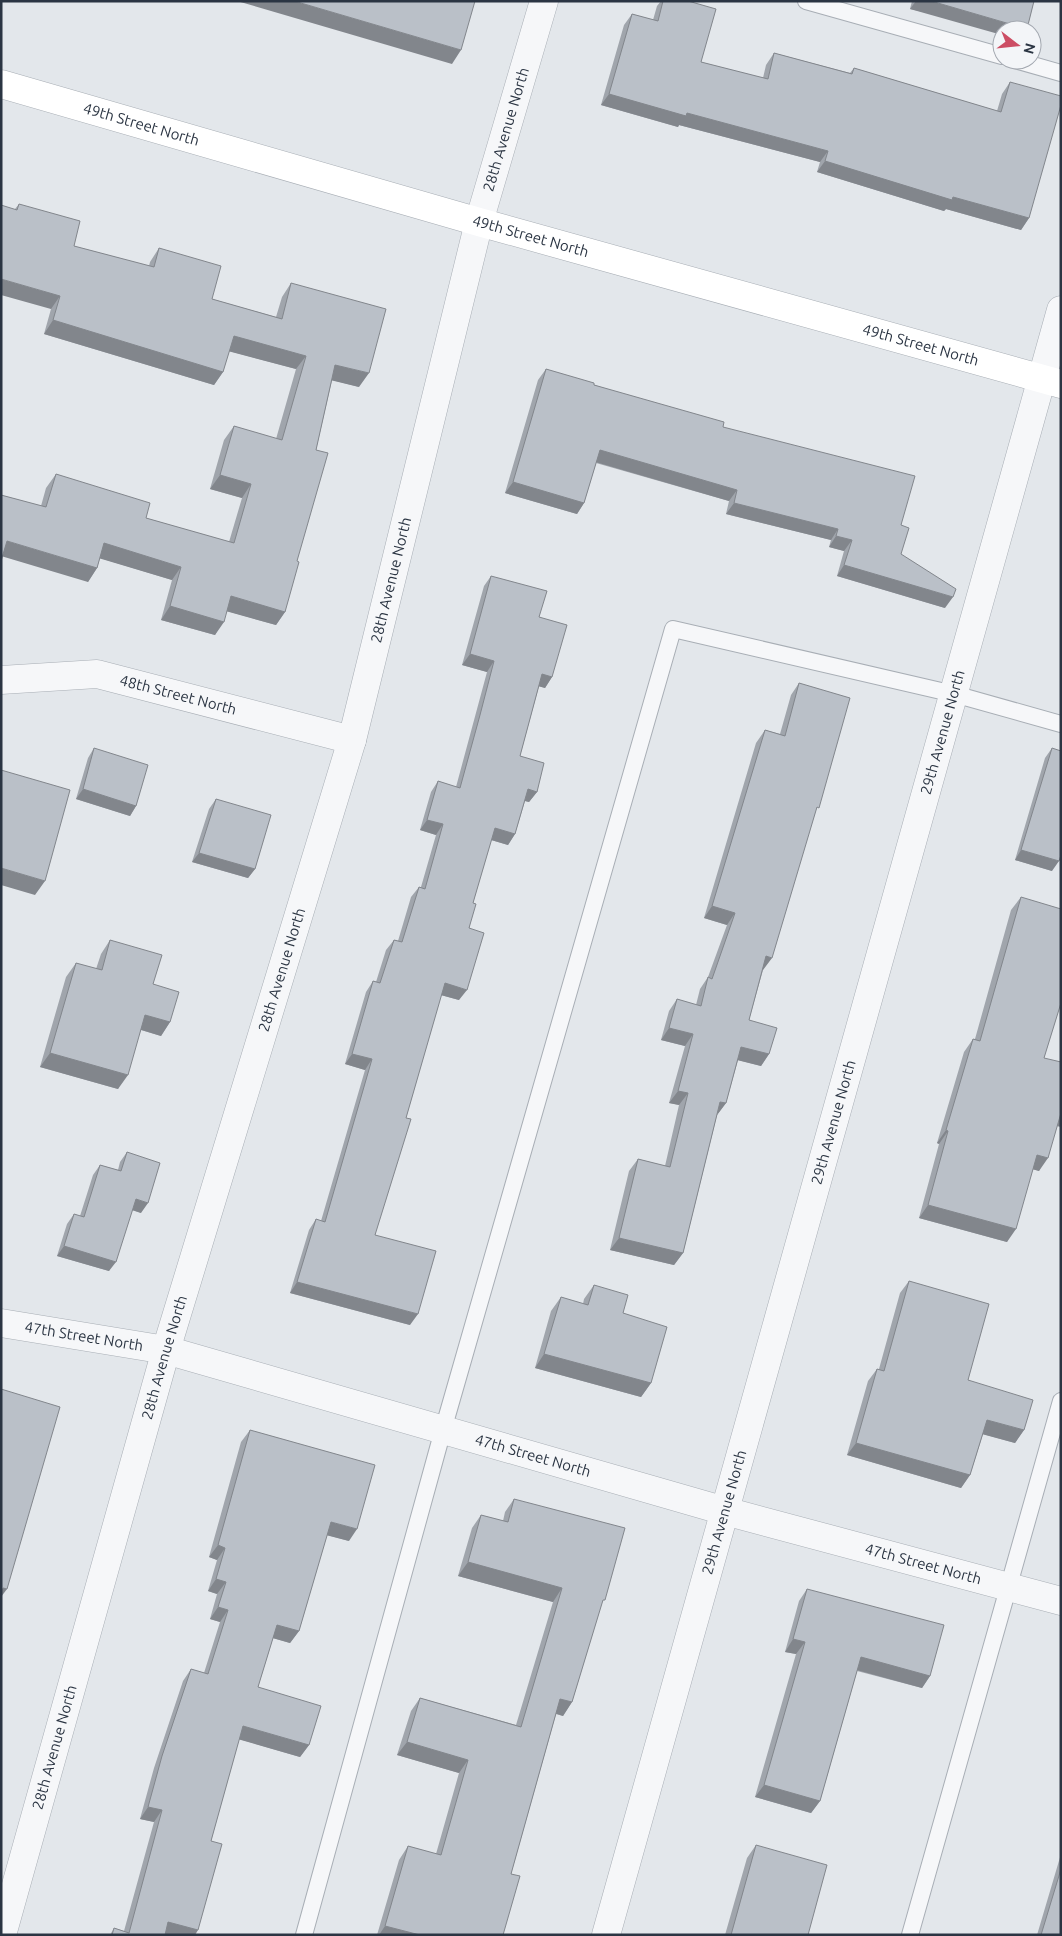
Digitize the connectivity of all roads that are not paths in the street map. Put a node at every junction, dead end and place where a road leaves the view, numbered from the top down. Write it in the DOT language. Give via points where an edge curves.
graph roads {
  1 [pos="544,1"];
  2 [pos="806,1"];
  3 [pos="849,7"];
  4 [pos="992,53"];
  5 [pos="1042,68"];
  6 [pos="1061,73"];
  7 [pos="1,84"];
  8 [pos="479,222"];
  9 [pos="1061,310"];
  10 [pos="1051,382"];
  11 [pos="1,680"];
  12 [pos="954,694"];
  13 [pos="1061,724"];
  14 [pos="352,740"];
  15 [pos="1,1324"];
  16 [pos="166,1350"];
  17 [pos="1061,1401"];
  18 [pos="443,1430"];
  19 [pos="725,1511"];
  20 [pos="1008,1587"];
  21 [pos="1061,1601"];
  22 [pos="2,1935"];
  23 [pos="304,1935"];
  24 [pos="606,1935"];
  25 [pos="910,1935"];
  1 -- 8 [label="street, 28th Avenue North"];
  2 -- 3 [label="lane"];
  3 -- 4 [label="lane"];
  5 -- 6 [label="lane"];
  7 -- 8 [label="main road, 49th Street North"];
  8 -- 10 [label="main road, 49th Street North"];
  8 -- 14 [label="street, 28th Avenue North"];
  9 -- 10 [label="street, 29th Avenue North"];
  10 -- 12 [label="street, 29th Avenue North"];
  11 -- 14 [label="street, 48th Street North" via="97,674"];
  12 -- 13 [label="lane"];
  12 -- 18 [label="lane" via="673,629"];
  12 -- 19 [label="street, 29th Avenue North"];
  14 -- 16 [label="street, 28th Avenue North"];
  15 -- 16 [label="street, 47th Street North"];
  16 -- 18 [label="street, 47th Street North"];
  16 -- 22 [label="street, 28th Avenue North"];
  17 -- 20 [label="lane"];
  18 -- 19 [label="street, 47th Street North"];
  18 -- 23 [label="lane"];
  19 -- 20 [label="street, 47th Street North"];
  19 -- 24 [label="street, 29th Avenue North"];
  20 -- 21 [label="street, 47th Street North"];
  20 -- 25 [label="lane"];
}
